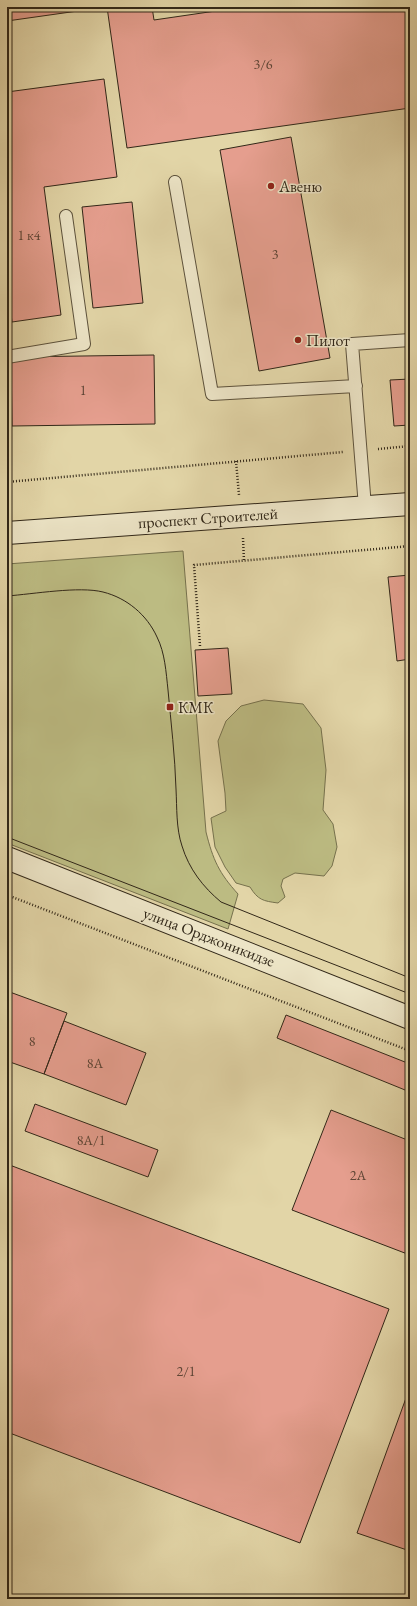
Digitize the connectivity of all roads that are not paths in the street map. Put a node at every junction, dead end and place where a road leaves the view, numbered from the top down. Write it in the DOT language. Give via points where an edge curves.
graph roads {
  1 [pos="175,182"];
  2 [pos="66,216"];
  3 [pos="410,340"];
  4 [pos="7,357"];
  5 [pos="356,386"];
  6 [pos="410,504"];
  7 [pos="365,507"];
  8 [pos="7,533"];
  9 [pos="7,858"];
  10 [pos="410,1018"];
  1 -- 5 [label="lane" via="212,394"];
  2 -- 4 [label="lane" via="84,344"];
  3 -- 5 [label="lane" via="352,344"];
  5 -- 7 [label="lane"];
  6 -- 7 [label="main road, проспект Строителей"];
  7 -- 8 [label="main road, проспект Строителей"];
  9 -- 10 [label="main road, улица Орджоникидзе"];
}
